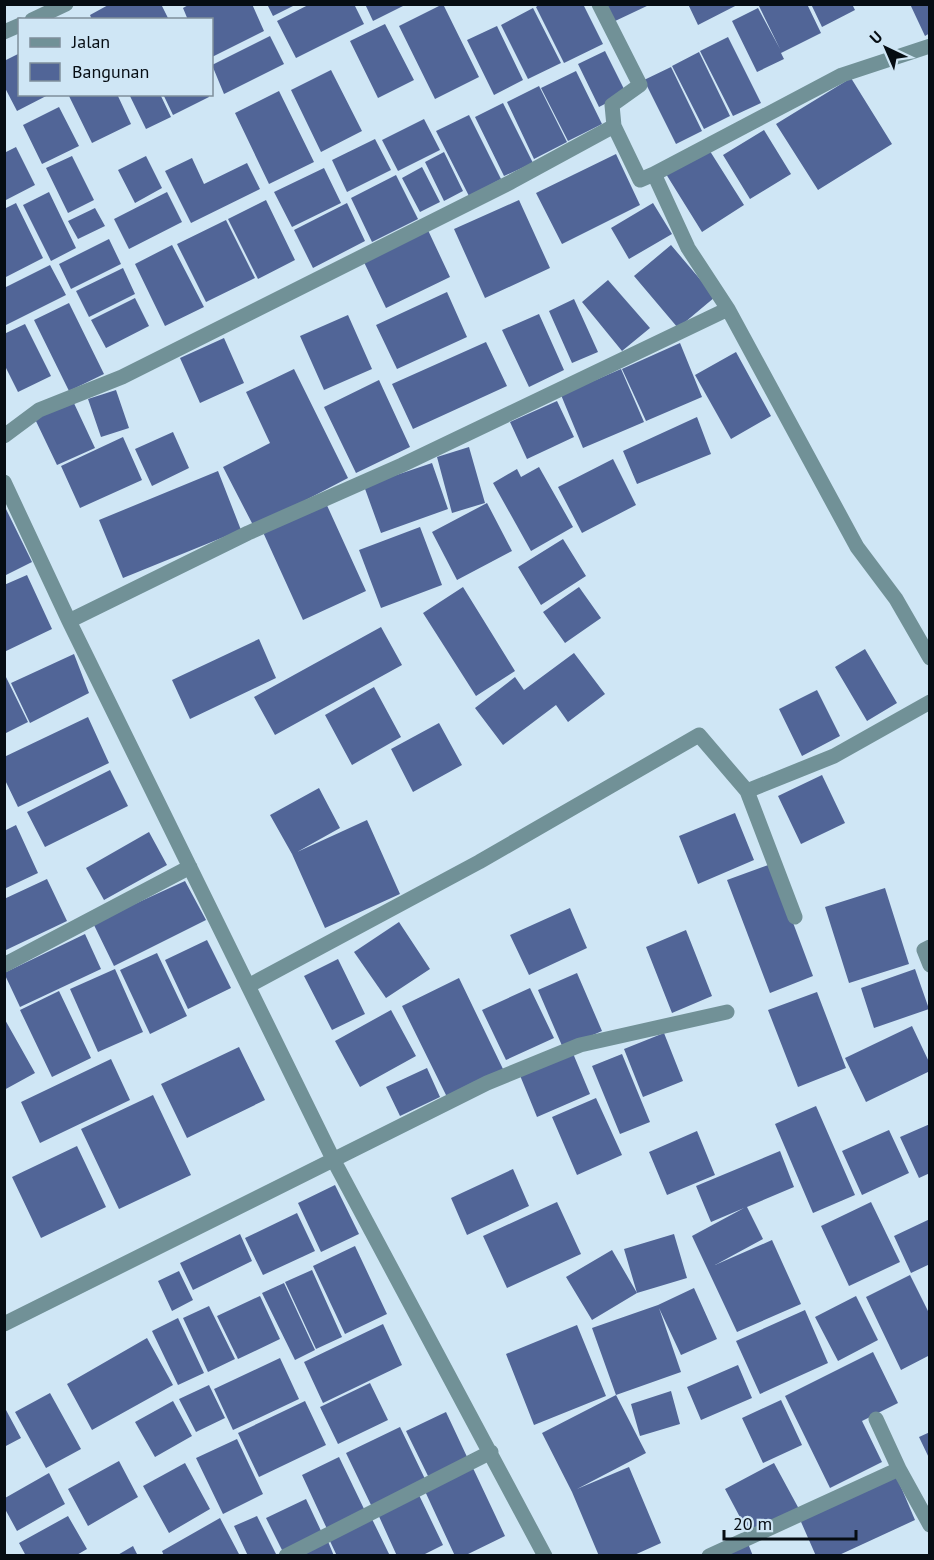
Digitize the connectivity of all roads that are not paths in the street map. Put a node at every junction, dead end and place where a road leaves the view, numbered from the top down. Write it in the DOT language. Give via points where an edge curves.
graph roads {
  1 [pos="66,4"];
  2 [pos="599,4"];
  3 [pos="36,18"];
  4 [pos="18,26"];
  5 [pos="4,32"];
  6 [pos="930,46"];
  7 [pos="615,126"];
  8 [pos="654,174"];
  9 [pos="728,309"];
  10 [pos="4,436"];
  11 [pos="4,482"];
  12 [pos="69,621"];
  13 [pos="930,658"];
  14 [pos="930,702"];
  15 [pos="747,791"];
  16 [pos="190,867"];
  17 [pos="795,917"];
  18 [pos="930,947"];
  19 [pos="4,965"];
  20 [pos="930,965"];
  21 [pos="248,986"];
  22 [pos="727,1012"];
  23 [pos="334,1161"];
  24 [pos="4,1324"];
  25 [pos="876,1419"];
  26 [pos="491,1452"];
  27 [pos="899,1469"];
  28 [pos="925,1505"];
  29 [pos="930,1524"];
  30 [pos="286,1556"];
  31 [pos="545,1556"];
  32 [pos="709,1556"];
  1 -- 3 [label="street"];
  2 -- 7 [label="street" via="640,85 612,105"];
  4 -- 5 [label="street"];
  6 -- 8 [label="street" via="842,75"];
  7 -- 8 [label="street" via="640,180"];
  7 -- 10 [label="street" via="122,377 39,410"];
  8 -- 9 [label="street" via="688,248"];
  9 -- 12 [label="street"];
  9 -- 13 [label="street" via="857,547 896,599"];
  11 -- 12 [label="street"];
  12 -- 16 [label="street"];
  14 -- 15 [label="street" via="834,756"];
  15 -- 17 [label="street"];
  15 -- 21 [label="street" via="699,735 479,862"];
  16 -- 19 [label="street"];
  16 -- 21 [label="street"];
  18 -- 20 [label="street" via="924,950"];
  21 -- 23 [label="street"];
  22 -- 23 [label="street" via="580,1045 487,1083"];
  23 -- 24 [label="street"];
  23 -- 26 [label="street"];
  25 -- 27 [label="street"];
  26 -- 30 [label="street"];
  26 -- 31 [label="street"];
  27 -- 28 [label="street"];
  27 -- 32 [label="street"];
  28 -- 29 [label="street"];
}
